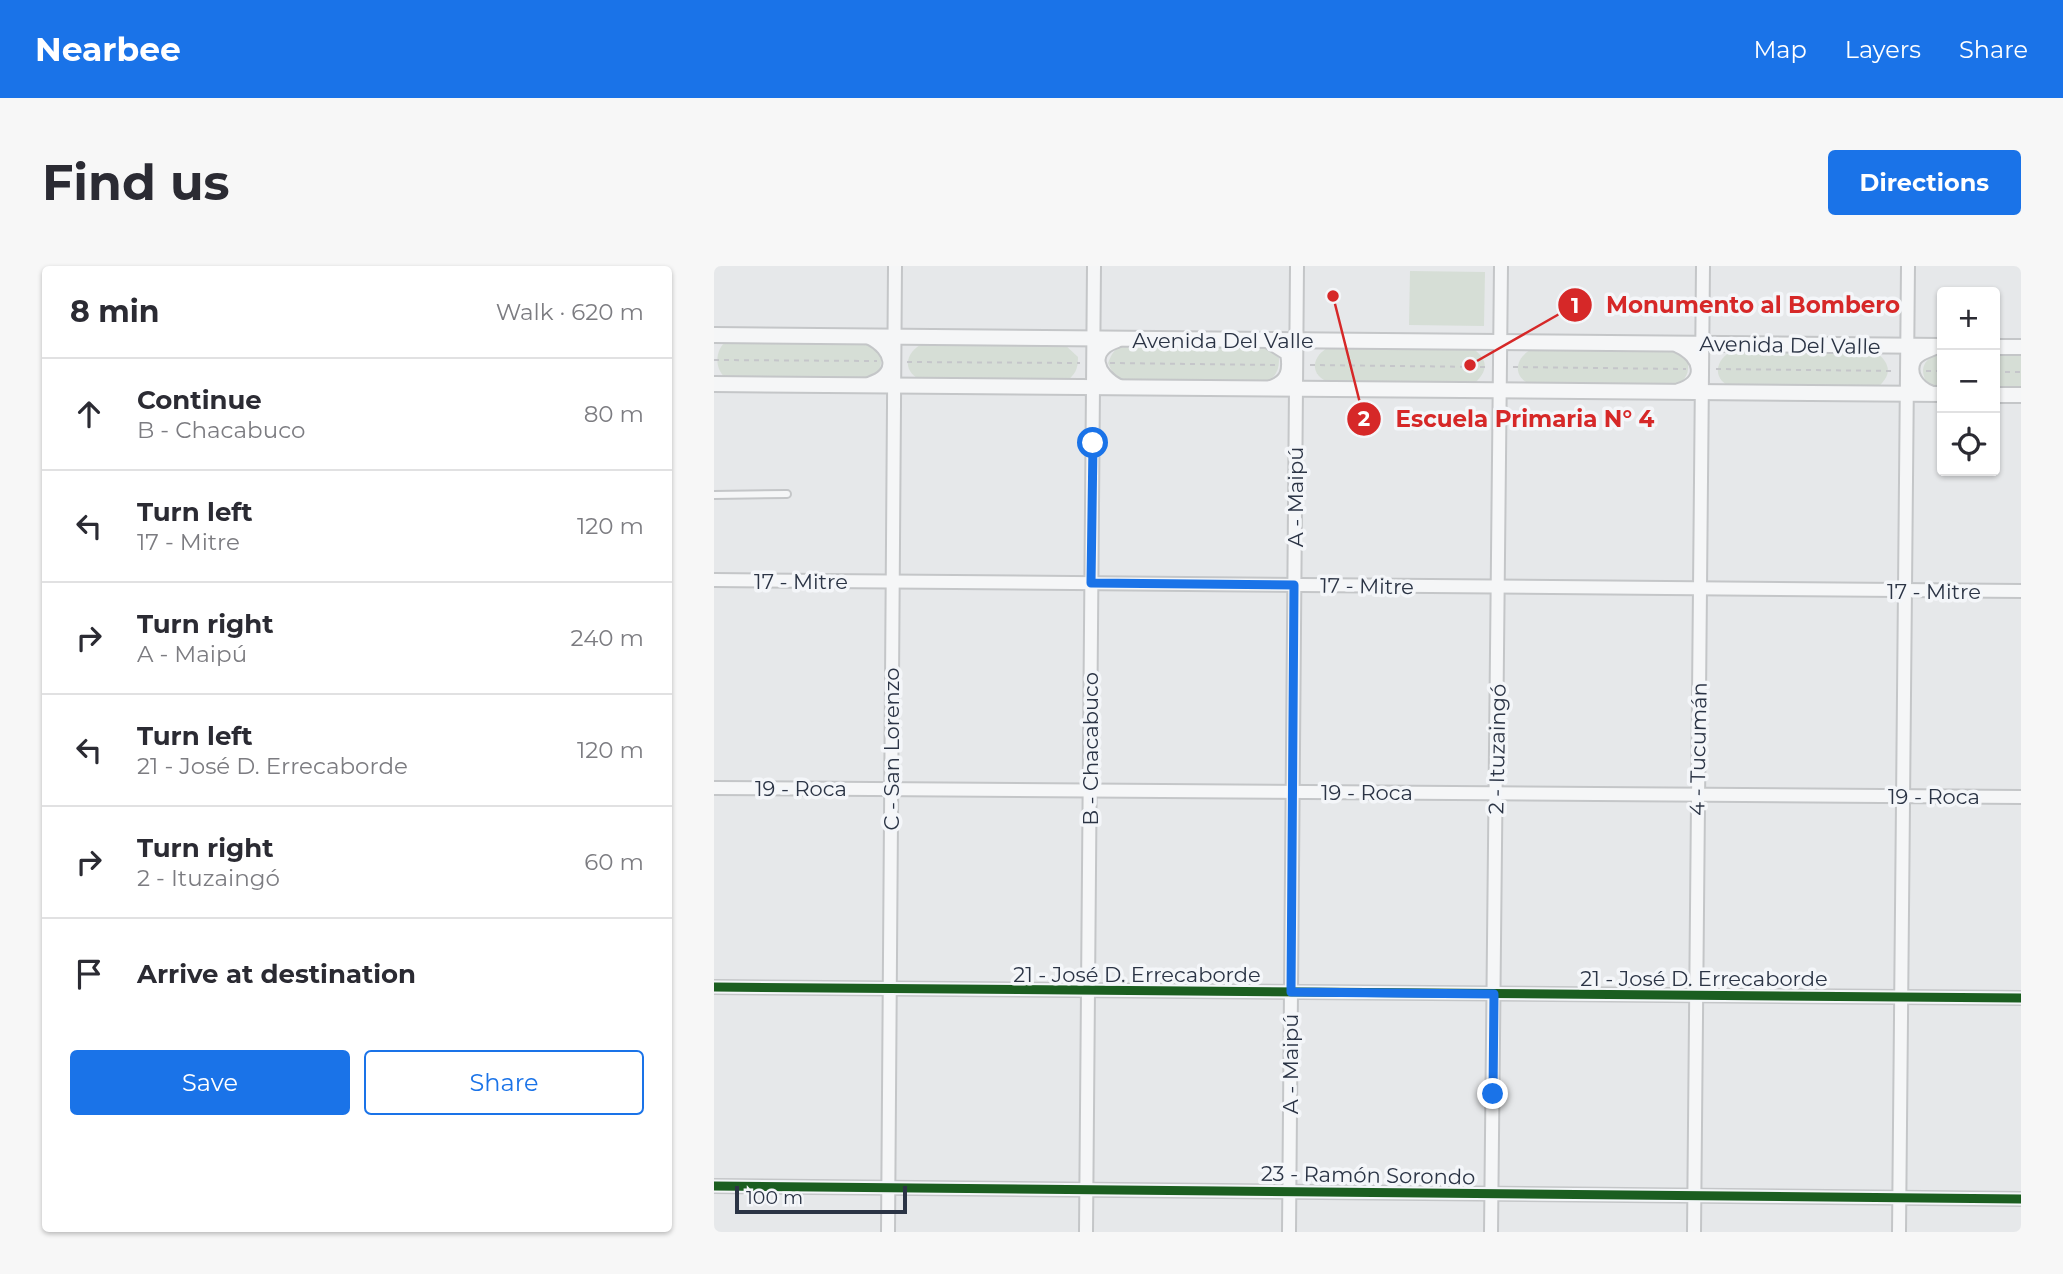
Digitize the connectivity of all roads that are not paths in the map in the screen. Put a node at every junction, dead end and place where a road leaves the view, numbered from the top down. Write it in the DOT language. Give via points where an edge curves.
graph roads {
  1 [pos="895,266"];
  2 [pos="1094,266"];
  3 [pos="1297,266"];
  4 [pos="1501,266"];
  5 [pos="1703,266"];
  6 [pos="1908,266"];
  7 [pos="714,335"];
  8 [pos="868,337"];
  9 [pos="894,337"];
  10 [pos="1093,339"];
  11 [pos="1122,339"];
  12 [pos="1268,340"];
  13 [pos="1296,340"];
  14 [pos="1501,342"];
  15 [pos="1676,344"];
  16 [pos="1702,344"];
  17 [pos="1907,346"];
  18 [pos="1937,346"];
  19 [pos="1937,347"];
  20 [pos="2000,347"];
  21 [pos="2021,347"];
  22 [pos="1293,365"];
  23 [pos="1700,369"];
  24 [pos="1910,371"];
  25 [pos="714,384"];
  26 [pos="866,386"];
  27 [pos="894,386"];
  28 [pos="1093,388"];
  29 [pos="1120,388"];
  30 [pos="1267,389"];
  31 [pos="1296,389"];
  32 [pos="1500,391"];
  33 [pos="1674,392"];
  34 [pos="1702,393"];
  35 [pos="1907,394"];
  36 [pos="1937,394"];
  37 [pos="1937,394"];
  38 [pos="2000,395"];
  39 [pos="2021,395"];
  40 [pos="787,494"];
  41 [pos="714,495"];
  42 [pos="714,580"];
  43 [pos="893,581"];
  44 [pos="1091,583"];
  45 [pos="1294,585"];
  46 [pos="1498,587"];
  47 [pos="1700,589"];
  48 [pos="1905,590"];
  49 [pos="2021,591"];
  50 [pos="714,788"];
  51 [pos="891,789"];
  52 [pos="1090,790"];
  53 [pos="1293,792"];
  54 [pos="1496,793"];
  55 [pos="1698,794"];
  56 [pos="1903,796"];
  57 [pos="2021,797"];
  58 [pos="714,987"];
  59 [pos="890,989"];
  60 [pos="1088,990"];
  61 [pos="1291,992"];
  62 [pos="1494,994"];
  63 [pos="1696,996"];
  64 [pos="1901,997"];
  65 [pos="2021,998"];
  66 [pos="714,1186"];
  67 [pos="888,1188"];
  68 [pos="1086,1190"];
  69 [pos="1289,1192"];
  70 [pos="1492,1194"];
  71 [pos="1694,1196"];
  72 [pos="1900,1198"];
  73 [pos="2021,1199"];
  74 [pos="888,1232"];
  75 [pos="1086,1232"];
  76 [pos="1289,1232"];
  77 [pos="1491,1232"];
  78 [pos="1694,1232"];
  79 [pos="1899,1232"];
  1 -- 9 [label="street, C - San Lorenzo"];
  2 -- 10 [label="street, B - Chacabuco"];
  3 -- 13 [label="street, A - Maipú"];
  4 -- 14 [label="street, 2 - Ituzaingó"];
  5 -- 16 [label="street, 4 - Tucumán"];
  6 -- 17 [label="street"];
  7 -- 8 [label="street, Avenida Del Valle"];
  8 -- 9 [label="street, Avenida Del Valle"];
  8 -- 26 [label="street" via="888,349 890,361 889,373"];
  9 -- 10 [label="street, Avenida Del Valle"];
  9 -- 27 [label="street, C - San Lorenzo"];
  10 -- 11 [label="street, Avenida Del Valle"];
  10 -- 28 [label="street, B - Chacabuco"];
  11 -- 12 [label="street, Avenida Del Valle"];
  11 -- 29 [label="street" via="1108,343 1099,352 1098,363 1100,375"];
  12 -- 13 [label="street, Avenida Del Valle"];
  12 -- 22 [label="street" via="1287,353"];
  13 -- 14 [label="street, Avenida Del Valle"];
  13 -- 22 [label="street, A - Maipú"];
  14 -- 15 [label="street, Avenida Del Valle"];
  14 -- 32 [label="street, 2 - Ituzaingó"];
  15 -- 16 [label="street, Avenida Del Valle"];
  15 -- 23 [label="street" via="1696,356"];
  16 -- 17 [label="street, Avenida Del Valle"];
  16 -- 23 [label="street, 4 - Tucumán"];
  17 -- 18 [label="street, Avenida Del Valle"];
  17 -- 24 [label="street"];
  19 -- 24 [label="street" via="1922,351"];
  20 -- 21 [label="street"];
  22 -- 30 [label="street" via="1289,377"];
  22 -- 31 [label="street, A - Maipú"];
  23 -- 33 [label="street" via="1689,388"];
  23 -- 34 [label="street, 4 - Tucumán"];
  24 -- 35 [label="street"];
  24 -- 36 [label="street" via="1915,383"];
  25 -- 26 [label="street"];
  26 -- 27 [label="street"];
  27 -- 28 [label="street"];
  27 -- 43 [label="street, C - San Lorenzo"];
  28 -- 29 [label="street"];
  28 -- 44 [label="street, B - Chacabuco"];
  29 -- 30 [label="street"];
  30 -- 31 [label="street"];
  31 -- 32 [label="street"];
  31 -- 45 [label="street, A - Maipú"];
  32 -- 33 [label="street"];
  32 -- 46 [label="street, 2 - Ituzaingó"];
  33 -- 34 [label="street"];
  34 -- 35 [label="street"];
  34 -- 47 [label="street, 4 - Tucumán"];
  35 -- 37 [label="street"];
  35 -- 48 [label="street"];
  38 -- 39 [label="street"];
  40 -- 41 [label="lane"];
  42 -- 43 [label="street, 17 - Mitre"];
  43 -- 44 [label="street, 17 - Mitre"];
  43 -- 51 [label="street, C - San Lorenzo"];
  44 -- 45 [label="street, 17 - Mitre"];
  44 -- 52 [label="street, B - Chacabuco"];
  45 -- 46 [label="street, 17 - Mitre"];
  45 -- 53 [label="street, A - Maipú"];
  46 -- 47 [label="street, 17 - Mitre"];
  46 -- 54 [label="street, 2 - Ituzaingó"];
  47 -- 48 [label="street, 17 - Mitre"];
  47 -- 55 [label="street, 4 - Tucumán"];
  48 -- 49 [label="street, 17 - Mitre"];
  48 -- 56 [label="street"];
  50 -- 51 [label="street, 19 - Roca"];
  51 -- 52 [label="street, 19 - Roca"];
  51 -- 59 [label="street, C - San Lorenzo"];
  52 -- 53 [label="street, 19 - Roca"];
  52 -- 60 [label="street, B - Chacabuco"];
  53 -- 54 [label="street, 19 - Roca"];
  53 -- 61 [label="street, A - Maipú"];
  54 -- 55 [label="street, 19 - Roca"];
  54 -- 62 [label="street, 2 - Ituzaingó"];
  55 -- 56 [label="street, 19 - Roca"];
  55 -- 63 [label="street, 4 - Tucumán"];
  56 -- 57 [label="street, 19 - Roca"];
  56 -- 64 [label="street"];
  58 -- 59 [label="street, 21 - José D. Errecaborde"];
  59 -- 60 [label="street, 21 - José D. Errecaborde"];
  59 -- 67 [label="street, C - San Lorenzo"];
  60 -- 61 [label="street, 21 - José D. Errecaborde"];
  60 -- 68 [label="street, B - Chacabuco"];
  61 -- 62 [label="street, 21 - José D. Errecaborde"];
  61 -- 69 [label="street, A - Maipú"];
  62 -- 63 [label="street, 21 - José D. Errecaborde"];
  62 -- 70 [label="street, 2 - Ituzaingó"];
  63 -- 64 [label="street, 21 - José D. Errecaborde"];
  63 -- 71 [label="street, 4 - Tucumán"];
  64 -- 65 [label="street, 21 - José D. Errecaborde"];
  64 -- 72 [label="street"];
  66 -- 67 [label="street, 23 - Ramón Sorondo"];
  67 -- 68 [label="street, 23 - Ramón Sorondo"];
  67 -- 74 [label="street, C - San Lorenzo"];
  68 -- 69 [label="street, 23 - Ramón Sorondo"];
  68 -- 75 [label="street, B - Chacabuco"];
  69 -- 70 [label="street, 23 - Ramón Sorondo"];
  69 -- 76 [label="street, A - Maipú"];
  70 -- 71 [label="street, 23 - Ramón Sorondo"];
  70 -- 77 [label="street, 2 - Ituzaingó"];
  71 -- 72 [label="street, 23 - Ramón Sorondo"];
  71 -- 78 [label="street, 4 - Tucumán"];
  72 -- 73 [label="street, 23 - Ramón Sorondo"];
  72 -- 79 [label="street"];
}
